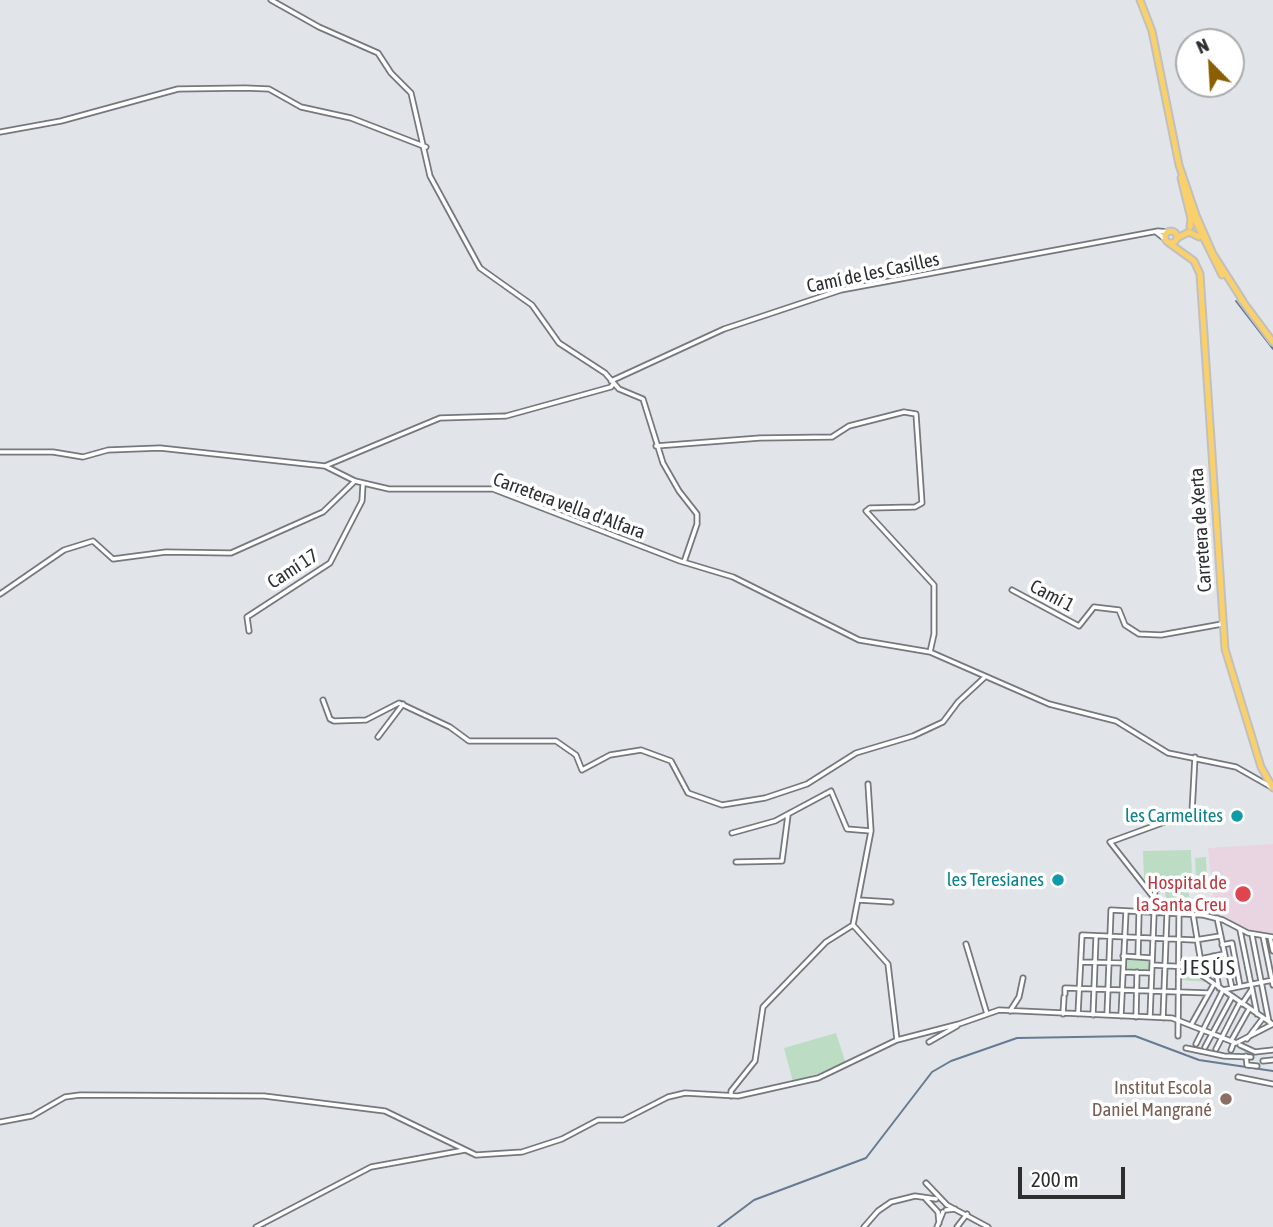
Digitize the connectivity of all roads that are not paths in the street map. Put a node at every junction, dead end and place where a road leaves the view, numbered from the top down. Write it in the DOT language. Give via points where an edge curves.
graph roads {
  1 [pos="271,0"];
  2 [pos="1140,0"];
  3 [pos="0,132"];
  4 [pos="426,147"];
  5 [pos="1180,165"];
  6 [pos="1190,198"];
  7 [pos="1192,228"];
  8 [pos="1154,232"];
  9 [pos="1171,232"];
  10 [pos="1177,240"];
  11 [pos="1167,241"];
  12 [pos="1182,251"];
  13 [pos="1214,256"];
  14 [pos="1243,301"];
  15 [pos="1273,342"];
  16 [pos="612,382"];
  17 [pos="656,446"];
  18 [pos="0,452"];
  19 [pos="325,466"];
  20 [pos="355,481"];
  21 [pos="363,484"];
  22 [pos="684,562"];
  23 [pos="1012,590"];
  24 [pos="0,594"];
  25 [pos="1222,624"];
  26 [pos="249,631"];
  27 [pos="930,653"];
  28 [pos="985,677"];
  29 [pos="323,700"];
  30 [pos="403,704"];
  31 [pos="378,737"];
  32 [pos="1195,757"];
  33 [pos="868,784"];
  34 [pos="1273,788"];
  35 [pos="788,815"];
  36 [pos="871,831"];
  37 [pos="733,832"];
  38 [pos="736,862"];
  39 [pos="1186,884"];
  40 [pos="1154,898"];
  41 [pos="859,900"];
  42 [pos="891,902"];
  43 [pos="1126,911"];
  44 [pos="1139,912"];
  45 [pos="1154,912"];
  46 [pos="1167,913"];
  47 [pos="1179,913"];
  48 [pos="1193,914"];
  49 [pos="1217,918"];
  50 [pos="853,925"];
  51 [pos="1241,930"];
  52 [pos="1252,934"];
  53 [pos="1096,936"];
  54 [pos="1220,936"];
  55 [pos="1263,936"];
  56 [pos="1110,937"];
  57 [pos="1125,937"];
  58 [pos="1271,937"];
  59 [pos="1138,938"];
  60 [pos="1153,939"];
  61 [pos="1166,939"];
  62 [pos="1179,940"];
  63 [pos="1197,940"];
  64 [pos="966,944"];
  65 [pos="1222,945"];
  66 [pos="1273,951"];
  67 [pos="1224,954"];
  68 [pos="1123,956"];
  69 [pos="1138,957"];
  70 [pos="1213,957"];
  71 [pos="1152,958"];
  72 [pos="1200,959"];
  73 [pos="1081,962"];
  74 [pos="1095,962"];
  75 [pos="1108,963"];
  76 [pos="1123,963"];
  77 [pos="1180,964"];
  78 [pos="1152,965"];
  79 [pos="1165,965"];
  80 [pos="1123,972"];
  81 [pos="1137,972"];
  82 [pos="1151,973"];
  83 [pos="1204,977"];
  84 [pos="1023,978"];
  85 [pos="1261,982"];
  86 [pos="1273,982"];
  87 [pos="1214,984"];
  88 [pos="1241,987"];
  89 [pos="1251,987"];
  90 [pos="1080,988"];
  91 [pos="1094,989"];
  92 [pos="1221,989"];
  93 [pos="1232,989"];
  94 [pos="1107,990"];
  95 [pos="1122,990"];
  96 [pos="1136,990"];
  97 [pos="1150,991"];
  98 [pos="1164,992"];
  99 [pos="1179,992"];
  100 [pos="1209,993"];
  101 [pos="1232,997"];
  102 [pos="1241,1004"];
  103 [pos="1249,1009"];
  104 [pos="1010,1011"];
  105 [pos="987,1014"];
  106 [pos="1063,1014"];
  107 [pos="1078,1014"];
  108 [pos="1257,1014"];
  109 [pos="1093,1015"];
  110 [pos="1107,1016"];
  111 [pos="1121,1016"];
  112 [pos="1136,1017"];
  113 [pos="1150,1017"];
  114 [pos="1163,1018"];
  115 [pos="1263,1018"];
  116 [pos="1178,1020"];
  117 [pos="1272,1023"];
  118 [pos="959,1024"];
  119 [pos="1191,1025"];
  120 [pos="1201,1029"];
  121 [pos="1211,1033"];
  122 [pos="1178,1036"];
  123 [pos="1221,1037"];
  124 [pos="1247,1039"];
  125 [pos="897,1040"];
  126 [pos="929,1042"];
  127 [pos="1233,1042"];
  128 [pos="1196,1044"];
  129 [pos="1240,1045"];
  130 [pos="1205,1047"];
  131 [pos="1186,1048"];
  132 [pos="1216,1048"];
  133 [pos="1231,1050"];
  134 [pos="1273,1050"];
  135 [pos="1260,1057"];
  136 [pos="1273,1060"];
  137 [pos="1257,1066"];
  138 [pos="1238,1077"];
  139 [pos="1273,1084"];
  140 [pos="731,1096"];
  141 [pos="0,1122"];
  142 [pos="465,1150"];
  143 [pos="926,1183"];
  144 [pos="923,1197"];
  145 [pos="939,1199"];
  146 [pos="933,1206"];
  147 [pos="943,1210"];
  148 [pos="967,1214"];
  149 [pos="977,1220"];
  150 [pos="938,1226"];
  151 [pos="986,1226"];
  152 [pos="256,1227"];
  153 [pos="864,1227"];
  154 [pos="957,1227"];
  155 [pos="972,1227"];
  1 -- 4 [label="street" via="378,53 411,93"];
  2 -- 5 [label="main road" via="1153,32"];
  3 -- 4 [label="street" via="61,121 178,89 245,88 268,89 301,107 351,118"];
  4 -- 16 [label="street" via="430,176 480,268 532,305 556,341"];
  5 -- 6 [label="main road"];
  5 -- 7 [label="main road"];
  6 -- 7 [label="main road"];
  6 -- 13 [label="main road"];
  7 -- 9 [label="main road"];
  7 -- 10 [label="main road"];
  7 -- 13 [label="main road"];
  7 -- 14 [label="main road"];
  8 -- 9 [label="street, Camí de les Casilles"];
  8 -- 11 [label="street"];
  8 -- 16 [label="street, Camí de les Casilles" via="810,299 724,329"];
  9 -- 10 [label="main road"];
  9 -- 11 [label="main road"];
  10 -- 11 [label="main road"];
  10 -- 12 [label="main road"];
  11 -- 12 [label="main road"];
  12 -- 25 [label="main road, Carretera de Xerta" via="1196,263 1201,286"];
  13 -- 14 [label="main road"];
  14 -- 15 [label="main road"];
  16 -- 17 [label="street" via="643,398"];
  16 -- 19 [label="street, Camí de les Casilles" via="506,416 440,418"];
  17 -- 22 [label="street" via="674,484 697,514"];
  17 -- 27 [label="street" via="832,437 849,426 904,412 916,414 922,503 866,511 934,586"];
  18 -- 19 [label="street, Carretera vella d'Alfara" via="83,457 108,450 160,448"];
  19 -- 20 [label="street, Carretera vella d'Alfara"];
  20 -- 21 [label="street, Carretera vella d'Alfara"];
  20 -- 24 [label="street" via="323,512 231,553 166,552 113,559 93,541 64,550"];
  21 -- 22 [label="street, Carretera vella d'Alfara" via="390,489 493,489"];
  21 -- 26 [label="street, Camí 17" via="362,500 330,563 247,617"];
  22 -- 27 [label="street, Carretera vella d'Alfara" via="733,577 859,640"];
  23 -- 25 [label="street, Camí 1" via="1079,626 1094,607 1119,610 1125,625 1139,634 1161,635"];
  25 -- 34 [label="main road, Carretera de Xerta" via="1225,649 1261,767"];
  27 -- 28 [label="street, Carretera vella d'Alfara"];
  28 -- 30 [label="street" via="943,722 856,753 807,784 769,797 722,805 688,793 671,761 647,752 636,749 610,755 581,770 576,755 558,742 469,741"];
  28 -- 32 [label="street, Carretera vella d'Alfara" via="1049,704 1116,721 1168,753"];
  29 -- 30 [label="street" via="330,719 336,722 366,720"];
  30 -- 31 [label="street"];
  32 -- 34 [label="street, Carretera vella d'Alfara" via="1236,767"];
  32 -- 40 [label="street" via="1192,811 1110,842"];
  33 -- 36 [label="street"];
  35 -- 36 [label="street" via="833,791 847,829"];
  35 -- 37 [label="street"];
  35 -- 38 [label="street" via="782,861"];
  36 -- 41 [label="street"];
  39 -- 40 [label="street" via="1157,887"];
  40 -- 45 [label="street"];
  41 -- 42 [label="street"];
  41 -- 50 [label="street"];
  43 -- 44 [label="street"];
  43 -- 56 [label="street" via="1111,911"];
  43 -- 57 [label="street"];
  44 -- 45 [label="street"];
  44 -- 59 [label="street"];
  45 -- 46 [label="street"];
  45 -- 60 [label="street"];
  46 -- 47 [label="street"];
  46 -- 61 [label="street"];
  47 -- 48 [label="street"];
  47 -- 62 [label="street"];
  48 -- 49 [label="street"];
  48 -- 63 [label="street"];
  49 -- 51 [label="street"];
  49 -- 54 [label="street"];
  50 -- 125 [label="street" via="888,964"];
  50 -- 140 [label="street" via="825,942 763,1007 755,1061"];
  51 -- 52 [label="street"];
  51 -- 89 [label="street"];
  52 -- 55 [label="street"];
  52 -- 85 [label="street"];
  53 -- 56 [label="street"];
  53 -- 73 [label="street" via="1082,936"];
  53 -- 74 [label="street"];
  54 -- 63 [label="street"];
  54 -- 65 [label="street"];
  55 -- 58 [label="street"];
  55 -- 86 [label="street"];
  56 -- 57 [label="street"];
  56 -- 75 [label="street"];
  57 -- 59 [label="street"];
  57 -- 68 [label="street"];
  58 -- 66 [label="street"];
  59 -- 60 [label="street"];
  59 -- 69 [label="street"];
  60 -- 61 [label="street"];
  60 -- 71 [label="street"];
  61 -- 62 [label="street"];
  61 -- 79 [label="street"];
  62 -- 63 [label="street"];
  62 -- 77 [label="street"];
  63 -- 72 [label="street"];
  64 -- 105 [label="street"];
  65 -- 67 [label="street"];
  65 -- 88 [label="street" via="1232,943"];
  67 -- 70 [label="street"];
  67 -- 93 [label="street"];
  68 -- 69 [label="street"];
  68 -- 76 [label="street"];
  69 -- 71 [label="street"];
  70 -- 72 [label="street"];
  70 -- 92 [label="street"];
  71 -- 78 [label="street"];
  72 -- 77 [label="street"];
  72 -- 83 [label="street"];
  73 -- 74 [label="street"];
  73 -- 90 [label="street"];
  74 -- 75 [label="street"];
  74 -- 91 [label="street"];
  75 -- 76 [label="street"];
  75 -- 94 [label="street"];
  76 -- 80 [label="street"];
  77 -- 79 [label="street"];
  77 -- 83 [label="street"];
  77 -- 99 [label="street"];
  78 -- 79 [label="street"];
  78 -- 82 [label="street"];
  79 -- 98 [label="street"];
  80 -- 81 [label="street"];
  80 -- 95 [label="street"];
  81 -- 82 [label="street"];
  81 -- 96 [label="street"];
  82 -- 97 [label="street"];
  83 -- 87 [label="street"];
  84 -- 104 [label="street"];
  85 -- 86 [label="street"];
  85 -- 89 [label="street"];
  85 -- 117 [label="street"];
  87 -- 92 [label="street"];
  87 -- 100 [label="street"];
  88 -- 89 [label="street"];
  88 -- 93 [label="street"];
  89 -- 102 [label="street"];
  89 -- 108 [label="street"];
  90 -- 91 [label="street"];
  90 -- 106 [label="street" via="1065,988"];
  90 -- 107 [label="street"];
  91 -- 94 [label="street"];
  91 -- 109 [label="street"];
  92 -- 93 [label="street"];
  92 -- 101 [label="street"];
  92 -- 120 [label="street"];
  94 -- 95 [label="street"];
  94 -- 110 [label="street"];
  95 -- 96 [label="street"];
  95 -- 111 [label="street"];
  96 -- 97 [label="street"];
  96 -- 112 [label="street"];
  97 -- 98 [label="street"];
  97 -- 113 [label="street"];
  98 -- 99 [label="street"];
  98 -- 114 [label="street"];
  99 -- 100 [label="street"];
  99 -- 116 [label="street"];
  100 -- 119 [label="street"];
  101 -- 102 [label="street"];
  101 -- 121 [label="street"];
  102 -- 103 [label="street"];
  102 -- 123 [label="street"];
  103 -- 108 [label="street"];
  103 -- 127 [label="street"];
  104 -- 105 [label="street"];
  104 -- 106 [label="street"];
  105 -- 118 [label="street"];
  106 -- 107 [label="street"];
  107 -- 109 [label="street"];
  108 -- 115 [label="street"];
  109 -- 110 [label="street"];
  110 -- 111 [label="street"];
  111 -- 112 [label="street"];
  112 -- 113 [label="street"];
  113 -- 114 [label="street"];
  114 -- 116 [label="street"];
  115 -- 117 [label="street"];
  115 -- 124 [label="street"];
  116 -- 119 [label="street"];
  116 -- 122 [label="street"];
  117 -- 124 [label="street"];
  118 -- 125 [label="street"];
  118 -- 126 [label="street"];
  119 -- 120 [label="street"];
  120 -- 121 [label="street"];
  120 -- 128 [label="street"];
  121 -- 123 [label="street"];
  121 -- 130 [label="street"];
  123 -- 127 [label="street"];
  123 -- 132 [label="street"];
  124 -- 127 [label="street"];
  125 -- 140 [label="street" via="830,1074"];
  127 -- 133 [label="street"];
  129 -- 135 [label="street"];
  131 -- 137 [label="street" via="1249,1057 1247,1065"];
  134 -- 135 [label="street"];
  135 -- 136 [label="street"];
  138 -- 139 [label="street"];
  140 -- 142 [label="street" via="685,1093 668,1097 623,1120 598,1120 562,1139 522,1152 476,1155"];
  141 -- 142 [label="street" via="32,1116 65,1097 80,1095 264,1096 384,1111"];
  142 -- 152 [label="street" via="371,1167"];
  143 -- 145 [label="street"];
  144 -- 145 [label="street"];
  144 -- 146 [label="street"];
  144 -- 153 [label="street" via="891,1202"];
  145 -- 146 [label="street"];
  145 -- 147 [label="street"];
  146 -- 147 [label="street"];
  147 -- 148 [label="street"];
  147 -- 150 [label="street"];
  148 -- 149 [label="street"];
  148 -- 154 [label="street"];
  149 -- 151 [label="street"];
  149 -- 155 [label="street"];
}
